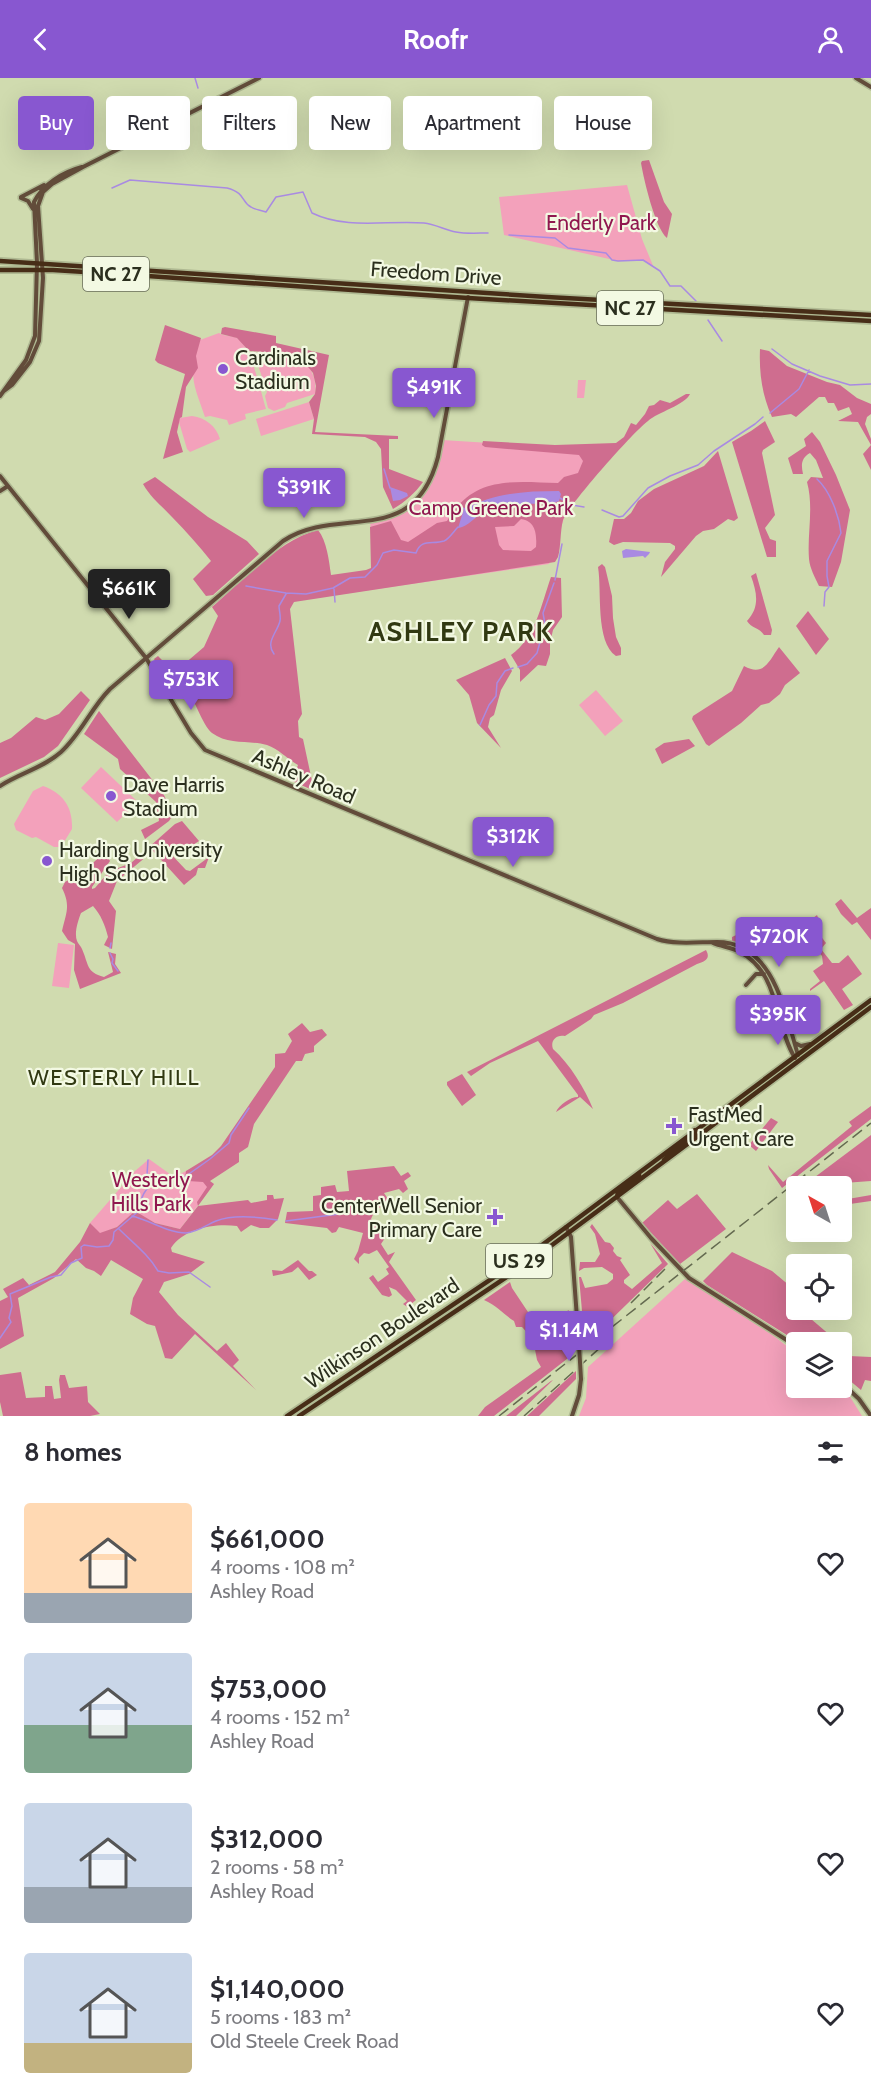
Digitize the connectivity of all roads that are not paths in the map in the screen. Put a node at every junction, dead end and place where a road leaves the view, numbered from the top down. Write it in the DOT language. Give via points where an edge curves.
graph roads {
  1 [pos="259,78"];
  2 [pos="856,78"];
  3 [pos="871,87"];
  4 [pos="83,167"];
  5 [pos="52,181"];
  6 [pos="24,196"];
  7 [pos="34,200"];
  8 [pos="38,205"];
  9 [pos="33,209"];
  10 [pos="0,261"];
  11 [pos="40,263"];
  12 [pos="122,268"];
  13 [pos="0,270"];
  14 [pos="40,270"];
  15 [pos="107,274"];
  16 [pos="220,275"];
  17 [pos="219,281"];
  18 [pos="346,283"];
  19 [pos="345,290"];
  20 [pos="469,292"];
  21 [pos="468,298"];
  22 [pos="575,298"];
  23 [pos="542,302"];
  24 [pos="657,303"];
  25 [pos="634,308"];
  26 [pos="871,315"];
  27 [pos="871,321"];
  28 [pos="2,389"];
  29 [pos="0,396"];
  30 [pos="0,476"];
  31 [pos="8,486"];
  32 [pos="0,491"];
  33 [pos="146,658"];
  34 [pos="0,786"];
  35 [pos="712,943"];
  36 [pos="765,975"];
  37 [pos="746,985"];
  38 [pos="871,1004"];
  39 [pos="792,1037"];
  40 [pos="811,1044"];
  41 [pos="796,1056"];
  42 [pos="799,1062"];
  43 [pos="695,1130"];
  44 [pos="663,1163"];
  45 [pos="639,1172"];
  46 [pos="617,1197"];
  47 [pos="566,1227"];
  48 [pos="570,1233"];
  49 [pos="786,1340"];
  50 [pos="852,1393"];
  51 [pos="287,1416"];
  52 [pos="299,1416"];
  53 [pos="572,1416"];
  54 [pos="871,1416"];
  1 -- 4 [label="street"];
  2 -- 3 [label="street"];
  4 -- 5 [label="street"];
  4 -- 8 [label="street" via="48,187"];
  5 -- 6 [label="street"];
  5 -- 7 [label="street"];
  6 -- 7 [label="street"];
  6 -- 9 [label="street" via="21,198"];
  7 -- 8 [label="street"];
  7 -- 9 [label="street"];
  8 -- 11 [label="street"];
  9 -- 11 [label="street"];
  10 -- 11 [label="main road, Freedom Drive / NC 27"];
  11 -- 12 [label="main road, Freedom Drive / NC 27"];
  11 -- 14 [label="street"];
  12 -- 15 [label="main road"];
  12 -- 16 [label="main road, Freedom Drive / NC 27"];
  13 -- 14 [label="main road, Freedom Drive / NC 27"];
  14 -- 15 [label="main road, Freedom Drive / NC 27"];
  14 -- 28 [label="street" via="33,342 26,360"];
  15 -- 17 [label="main road, Freedom Drive / NC 27"];
  16 -- 17 [label="main road"];
  16 -- 18 [label="main road, Freedom Drive / NC 27"];
  17 -- 19 [label="main road, Freedom Drive / NC 27"];
  18 -- 19 [label="main road"];
  18 -- 20 [label="main road, Freedom Drive / NC 27"];
  19 -- 21 [label="main road, Freedom Drive / NC 27"];
  20 -- 21 [label="street"];
  20 -- 22 [label="main road, Freedom Drive / NC 27"];
  21 -- 23 [label="main road, Freedom Drive / NC 27"];
  21 -- 33 [label="street" via="438,456 420,495 402,510 380,520 316,527 290,537"];
  22 -- 23 [label="main road" via="545,298"];
  22 -- 24 [label="main road, Freedom Drive / NC 27"];
  23 -- 25 [label="main road, Freedom Drive / NC 27"];
  24 -- 25 [label="main road"];
  24 -- 26 [label="main road, Freedom Drive / NC 27"];
  25 -- 27 [label="main road, Freedom Drive / NC 27"];
  28 -- 29 [label="street"];
  30 -- 31 [label="street, Ashley Road"];
  31 -- 32 [label="street"];
  31 -- 33 [label="street, Ashley Road"];
  33 -- 34 [label="street" via="102,697 59,754"];
  33 -- 35 [label="street, Ashley Road" via="197,742 212,754 657,939"];
  35 -- 36 [label="street, Ashley Road" via="742,953"];
  35 -- 39 [label="street, Ashley Road" via="738,947 766,968 777,988"];
  36 -- 37 [label="street" via="756,974"];
  36 -- 41 [label="street, Ashley Road"];
  38 -- 40 [label="main road, Wilkinson Boulevard / US 29"];
  38 -- 42 [label="main road, Wilkinson Boulevard / US 29"];
  39 -- 40 [label="street" via="799,1046"];
  39 -- 41 [label="street, Ashley Road"];
  40 -- 41 [label="main road, Wilkinson Boulevard / US 29"];
  41 -- 42 [label="street, Ashley Road"];
  41 -- 43 [label="main road, Wilkinson Boulevard / US 29"];
  42 -- 44 [label="main road, Wilkinson Boulevard / US 29"];
  43 -- 44 [label="main road"];
  43 -- 45 [label="main road, Wilkinson Boulevard / US 29"];
  44 -- 46 [label="main road, Wilkinson Boulevard / US 29"];
  45 -- 46 [label="main road"];
  45 -- 47 [label="main road, Wilkinson Boulevard / US 29"];
  46 -- 48 [label="main road, Wilkinson Boulevard / US 29"];
  46 -- 49 [label="street" via="689,1278"];
  47 -- 48 [label="street"];
  47 -- 51 [label="main road, Wilkinson Boulevard / US 29"];
  48 -- 52 [label="main road, Wilkinson Boulevard / US 29"];
  48 -- 53 [label="street, bridge" via="581,1379"];
  50 -- 54 [label="street"];
}
